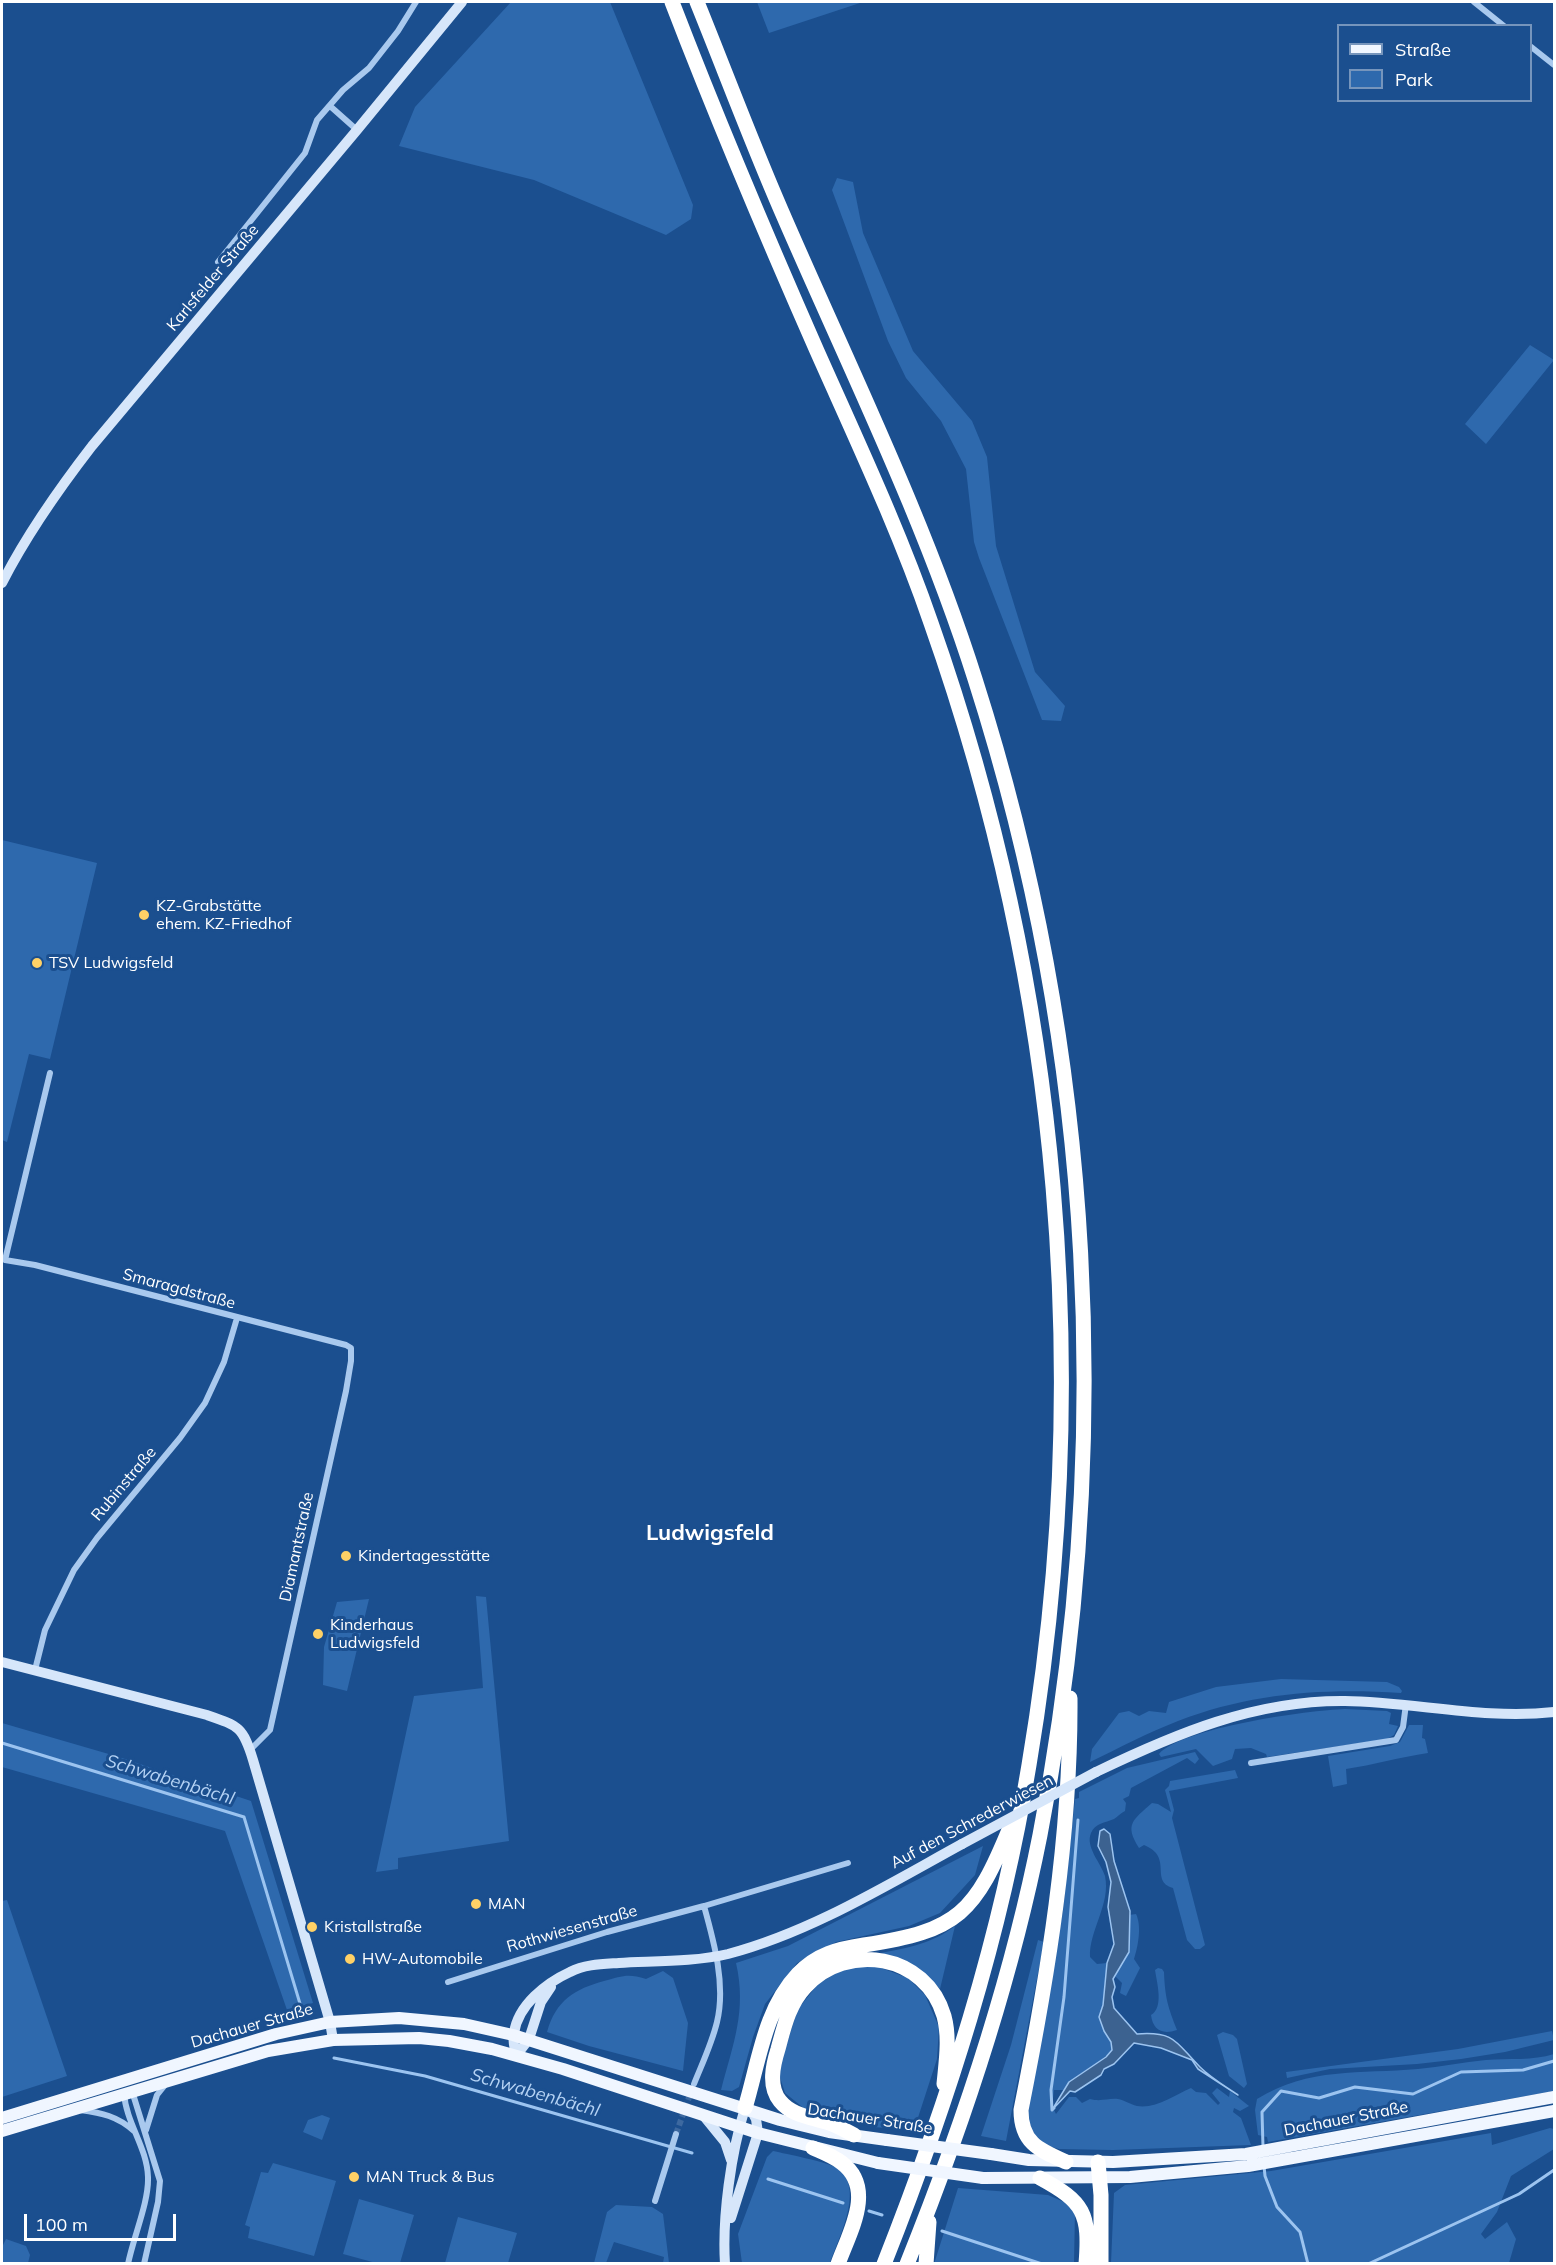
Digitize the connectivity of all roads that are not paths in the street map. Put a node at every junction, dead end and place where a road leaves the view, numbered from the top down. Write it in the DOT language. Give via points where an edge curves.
graph roads {
  1 [pos="416,2"];
  2 [pos="462,2"];
  3 [pos="672,2"];
  4 [pos="697,2"];
  5 [pos="1474,2"];
  6 [pos="1502,24"];
  7 [pos="1532,48"];
  8 [pos="1554,65"];
  9 [pos="330,106"];
  10 [pos="357,130"];
  11 [pos="218,262"];
  12 [pos="2,584"];
  13 [pos="50,1073"];
  14 [pos="3,1261"];
  15 [pos="237,1318"];
  16 [pos="346,1345"];
  17 [pos="1070,1638"];
  18 [pos="2,1662"];
  19 [pos="35,1670"];
  20 [pos="1406,1704"];
  21 [pos="1554,1712"];
  22 [pos="250,1750"];
  23 [pos="1251,1763"];
  24 [pos="1025,1789"];
  25 [pos="848,1863"];
  26 [pos="704,1906"];
  27 [pos="716,1956"];
  28 [pos="448,1982"];
  29 [pos="554,1982"];
  30 [pos="330,2022"];
  31 [pos="513,2035"];
  32 [pos="528,2039"];
  33 [pos="333,2040"];
  34 [pos="516,2056"];
  35 [pos="125,2080"];
  36 [pos="167,2082"];
  37 [pos="694,2084"];
  38 [pos="129,2093"];
  39 [pos="1554,2097"];
  40 [pos="943,2105"];
  41 [pos="748,2109"];
  42 [pos="74,2110"];
  43 [pos="1554,2111"];
  44 [pos="703,2115"];
  45 [pos="2,2118"];
  46 [pos="739,2127"];
  47 [pos="2,2131"];
  48 [pos="146,2131"];
  49 [pos="134,2132"];
  50 [pos="759,2133"];
  51 [pos="676,2134"];
  52 [pos="854,2135"];
  53 [pos="813,2148"];
  54 [pos="1271,2156"];
  55 [pos="1247,2160"];
  56 [pos="1066,2162"];
  57 [pos="1098,2162"];
  58 [pos="732,2167"];
  59 [pos="1040,2178"];
  60 [pos="1099,2178"];
  61 [pos="655,2201"];
  62 [pos="931,2205"];
  63 [pos="725,2236"];
  64 [pos="128,2264"];
  65 [pos="144,2264"];
  66 [pos="725,2264"];
  67 [pos="838,2264"];
  68 [pos="884,2264"];
  69 [pos="907,2264"];
  70 [pos="926,2264"];
  71 [pos="1086,2264"];
  72 [pos="1101,2264"];
  1 -- 9 [label="street, Karlsfelder Straße" via="369,68"];
  2 -- 10 [label="street, Karlsfelder Straße"];
  3 -- 24 [label="highway" via="754,208 883,499 920,593 974,755 1024,965 1052,1165 1062,1405 1048,1629"];
  4 -- 17 [label="highway" via="778,204 941,580 974,675 1018,831 1062,1050 1083,1274 1082,1500"];
  5 -- 6 [label="street"];
  7 -- 8 [label="street"];
  9 -- 10 [label="street"];
  9 -- 11 [label="street, Karlsfelder Straße" via="317,120 305,153"];
  10 -- 12 [label="street, Karlsfelder Straße" via="67,478 27,536"];
  13 -- 14 [label="street"];
  14 -- 15 [label="street, Smaragdstraße" via="35,1265"];
  15 -- 16 [label="street, Smaragdstraße"];
  15 -- 19 [label="street, Rubinstraße" via="224,1362 205,1403 74,1570 45,1630"];
  16 -- 22 [label="street, Diamantstraße" via="351,1348 351,1361 346,1391 270,1730"];
  17 -- 56 [label="highway" via="1071,1760 1062,1851 1037,2029 1021,2110 1026,2137 1036,2147"];
  17 -- 62 [label="highway" via="1050,1781 1026,1896 982,2059"];
  18 -- 19 [label="street"];
  19 -- 22 [label="street" via="228,1723 243,1733"];
  20 -- 21 [label="street, Auf den Schrederwiesen" via="1487,1714"];
  20 -- 23 [label="street" via="1403,1727 1396,1740"];
  20 -- 27 [label="street, Auf den Schrederwiesen, bridge" via="1301,1704 1222,1719 1168,1738 800,1929"];
  22 -- 30 [label="street"];
  24 -- 40 [label="highway" via="989,1949"];
  24 -- 41 [label="highway" via="987,1879 956,1916 918,1935 824,1954 799,1973 780,1999 767,2028"];
  25 -- 26 [label="street, Rothwiesenstraße"];
  26 -- 27 [label="street"];
  26 -- 28 [label="street, Rothwiesenstraße"];
  27 -- 29 [label="street, Auf den Schrederwiesen" via="586,1966"];
  27 -- 37 [label="street" via="721,1994 718,2021"];
  29 -- 31 [label="street, Auf den Schrederwiesen" via="525,2007"];
  29 -- 32 [label="street" via="541,2002"];
  30 -- 31 [label="main road, Dachauer Straße" via="376,2018 430,2020"];
  30 -- 33 [label="street"];
  30 -- 35 [label="main road, Dachauer Straße" via="276,2034"];
  31 -- 32 [label="main road, Dachauer Straße"];
  31 -- 34 [label="street"];
  32 -- 34 [label="street"];
  32 -- 41 [label="main road, Dachauer Straße"];
  33 -- 34 [label="main road, Dachauer Straße" via="449,2040"];
  33 -- 36 [label="main road, Dachauer Straße" via="268,2051"];
  34 -- 44 [label="main road, Dachauer Straße"];
  35 -- 38 [label="street"];
  35 -- 45 [label="main road, Dachauer Straße"];
  36 -- 38 [label="main road, Dachauer Straße"];
  36 -- 48 [label="street" via="157,2095"];
  38 -- 42 [label="main road, Dachauer Straße"];
  38 -- 48 [label="street"];
  38 -- 49 [label="street"];
  39 -- 54 [label="main road, Dachauer Straße"];
  40 -- 52 [label="highway" via="946,2034 945,2019 936,1998 920,1979 899,1965 876,1958 831,1966 807,1985 795,2001 772,2079 780,2102 794,2112"];
  40 -- 68 [label="highway"];
  41 -- 46 [label="street"];
  41 -- 50 [label="street" via="756,2119"];
  41 -- 52 [label="main road, Dachauer Straße"];
  42 -- 47 [label="main road, Dachauer Straße"];
  42 -- 49 [label="street" via="110,2115"];
  43 -- 54 [label="main road, Dachauer Straße"];
  44 -- 46 [label="main road, Dachauer Straße"];
  44 -- 58 [label="street" via="724,2142"];
  46 -- 50 [label="main road, Dachauer Straße"];
  46 -- 58 [label="street"];
  48 -- 65 [label="street" via="160,2181"];
  49 -- 64 [label="street" via="148,2177"];
  50 -- 53 [label="main road, Dachauer Straße"];
  50 -- 63 [label="street"];
  51 -- 61 [label="street"];
  52 -- 56 [label="main road, Dachauer Straße, bridge"];
  53 -- 59 [label="main road, Dachauer Straße, bridge" via="878,2163 983,2178"];
  53 -- 67 [label="highway" via="844,2164 858,2186 860,2200"];
  54 -- 55 [label="main road, Dachauer Straße"];
  55 -- 57 [label="main road, Dachauer Straße"];
  55 -- 60 [label="main road, Dachauer Straße"];
  56 -- 57 [label="main road, Dachauer Straße"];
  57 -- 60 [label="highway"];
  58 -- 63 [label="street"];
  59 -- 60 [label="main road, Dachauer Straße"];
  59 -- 71 [label="highway" via="1067,2193 1082,2209"];
  60 -- 72 [label="highway"];
  62 -- 69 [label="highway"];
  62 -- 70 [label="highway"];
  63 -- 66 [label="street"];
}
